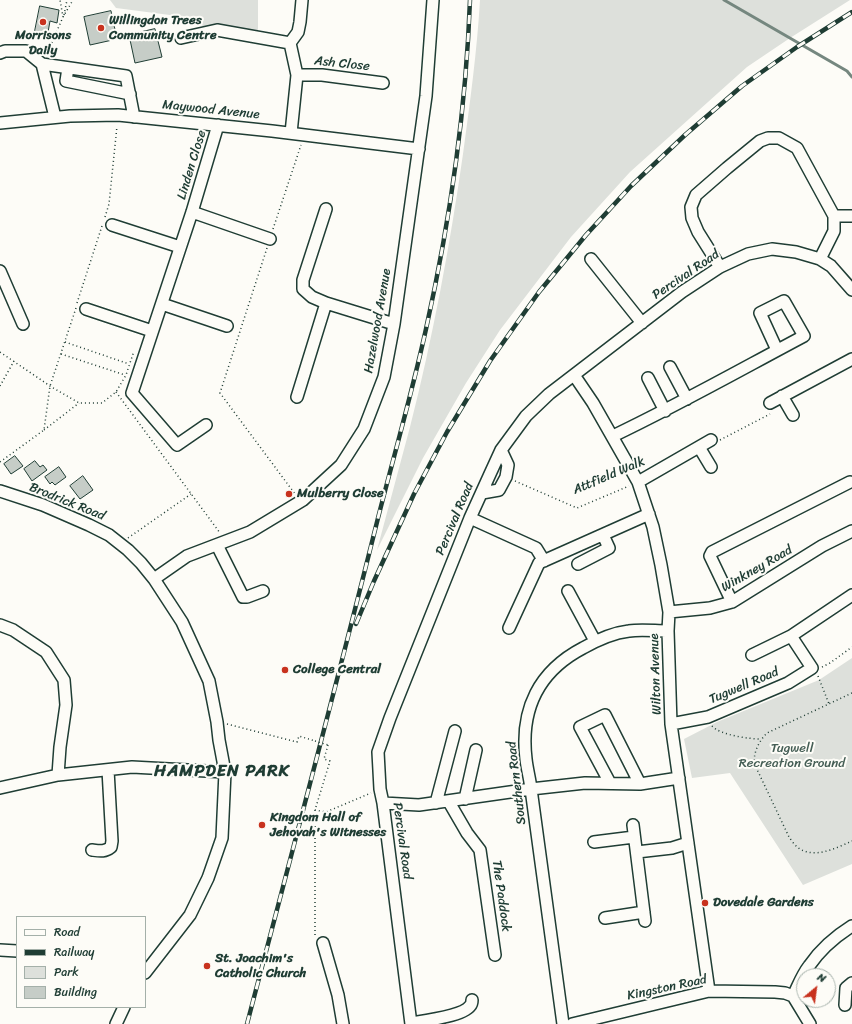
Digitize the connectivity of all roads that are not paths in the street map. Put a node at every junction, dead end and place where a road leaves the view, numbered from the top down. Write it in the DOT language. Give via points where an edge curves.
graph roads {
  1 [pos="302,0"];
  2 [pos="433,0"];
  3 [pos="181,38"];
  4 [pos="290,42"];
  5 [pos="0,53"];
  6 [pos="42,64"];
  7 [pos="68,68"];
  8 [pos="298,75"];
  9 [pos="383,83"];
  10 [pos="130,94"];
  11 [pos="55,117"];
  12 [pos="134,117"];
  13 [pos="0,123"];
  14 [pos="218,125"];
  15 [pos="291,133"];
  16 [pos="420,149"];
  17 [pos="326,209"];
  18 [pos="192,212"];
  19 [pos="834,216"];
  20 [pos="852,216"];
  21 [pos="106,223"];
  22 [pos="270,239"];
  23 [pos="180,247"];
  24 [pos="591,259"];
  25 [pos="820,259"];
  26 [pos="720,267"];
  27 [pos="0,271"];
  28 [pos="852,290"];
  29 [pos="326,303"];
  30 [pos="162,304"];
  31 [pos="86,309"];
  32 [pos="642,322"];
  33 [pos="23,324"];
  34 [pos="394,324"];
  35 [pos="227,326"];
  36 [pos="152,331"];
  37 [pos="777,350"];
  38 [pos="852,359"];
  39 [pos="670,367"];
  40 [pos="574,375"];
  41 [pos="648,378"];
  42 [pos="297,396"];
  43 [pos="782,396"];
  44 [pos="687,399"];
  45 [pos="770,403"];
  46 [pos="665,411"];
  47 [pos="793,415"];
  48 [pos="206,425"];
  49 [pos="612,436"];
  50 [pos="711,440"];
  51 [pos="699,447"];
  52 [pos="501,450"];
  53 [pos="711,467"];
  54 [pos="638,482"];
  55 [pos="850,482"];
  56 [pos="0,492"];
  57 [pos="482,493"];
  58 [pos="649,514"];
  59 [pos="470,518"];
  60 [pos="852,530"];
  61 [pos="603,535"];
  62 [pos="222,543"];
  63 [pos="544,561"];
  64 [pos="578,564"];
  65 [pos="154,579"];
  66 [pos="263,591"];
  67 [pos="568,591"];
  68 [pos="852,595"];
  69 [pos="732,602"];
  70 [pos="669,612"];
  71 [pos="0,625"];
  72 [pos="509,628"];
  73 [pos="668,631"];
  74 [pos="791,636"];
  75 [pos="596,641"];
  76 [pos="752,655"];
  77 [pos="672,724"];
  78 [pos="455,731"];
  79 [pos="476,750"];
  80 [pos="108,770"];
  81 [pos="225,772"];
  82 [pos="58,775"];
  83 [pos="680,778"];
  84 [pos="610,783"];
  85 [pos="640,784"];
  86 [pos="0,788"];
  87 [pos="531,789"];
  88 [pos="465,799"];
  89 [pos="449,802"];
  90 [pos="383,803"];
  91 [pos="436,803"];
  92 [pos="633,825"];
  93 [pos="634,837"];
  94 [pos="594,842"];
  95 [pos="688,843"];
  96 [pos="92,850"];
  97 [pos="637,852"];
  98 [pos="605,918"];
  99 [pos="852,926"];
  100 [pos="323,943"];
  101 [pos="0,950"];
  102 [pos="16,951"];
  103 [pos="495,955"];
  104 [pos="146,971"];
  105 [pos="852,983"];
  106 [pos="709,991"];
  107 [pos="793,996"];
  108 [pos="472,1000"];
  109 [pos="845,1004"];
  110 [pos="124,1008"];
  111 [pos="116,1024"];
  112 [pos="343,1024"];
  113 [pos="411,1024"];
  114 [pos="563,1024"];
  115 [pos="572,1024"];
  116 [pos="810,1024"];
  1 -- 4 [label="street" via="298,32"];
  2 -- 16 [label="street, Hazelwood Avenue"];
  3 -- 4 [label="street" via="217,30"];
  4 -- 8 [label="street, Ash Close"];
  5 -- 6 [label="street" via="26,51"];
  6 -- 7 [label="street"];
  6 -- 11 [label="street"];
  7 -- 10 [label="street" via="126,76"];
  7 -- 10 [label="street" via="66,81"];
  8 -- 9 [label="street, Ash Close" via="322,75"];
  8 -- 15 [label="street, Ash Close"];
  10 -- 12 [label="street"];
  11 -- 12 [label="street, Maywood Avenue"];
  11 -- 13 [label="street, Maywood Avenue"];
  12 -- 14 [label="street, Maywood Avenue"];
  14 -- 15 [label="street, Maywood Avenue"];
  14 -- 18 [label="street, Linden Close"];
  15 -- 16 [label="street, Maywood Avenue"];
  16 -- 34 [label="street, Hazelwood Avenue"];
  17 -- 29 [label="street" via="303,280 303,289 312,297"];
  18 -- 22 [label="street, Linden Close"];
  18 -- 23 [label="street, Linden Close"];
  19 -- 20 [label="street"];
  19 -- 25 [label="street" via="834,231"];
  19 -- 26 [label="street" via="797,148 780,138 760,141 696,195 691,207 692,218 698,232"];
  21 -- 23 [label="street"];
  23 -- 30 [label="street, Linden Close"];
  24 -- 32 [label="street"];
  25 -- 26 [label="street, Percival Road" via="772,249 748,254"];
  25 -- 28 [label="street, Percival Road" via="832,266"];
  26 -- 32 [label="street, Percival Road"];
  27 -- 33 [label="street"];
  29 -- 34 [label="street"];
  29 -- 42 [label="street"];
  30 -- 35 [label="street"];
  30 -- 36 [label="street, Linden Close"];
  31 -- 36 [label="street"];
  32 -- 40 [label="street, Percival Road"];
  34 -- 62 [label="street, Hazelwood Avenue" via="384,377 364,429 341,465 301,502 250,532"];
  36 -- 48 [label="street, Linden Close" via="132,393 177,445"];
  37 -- 44 [label="street"];
  38 -- 43 [label="street"];
  39 -- 44 [label="street"];
  40 -- 49 [label="street, Wilton Avenue"];
  40 -- 52 [label="street, Percival Road" via="526,416"];
  41 -- 46 [label="street"];
  43 -- 45 [label="street"];
  43 -- 47 [label="street"];
  44 -- 46 [label="street"];
  46 -- 49 [label="street"];
  49 -- 54 [label="street, Wilton Avenue"];
  50 -- 51 [label="street, Attfield Walk"];
  51 -- 53 [label="street"];
  51 -- 54 [label="street, Attfield Walk"];
  52 -- 57 [label="street, Percival Road"];
  52 -- 57 [label="street" via="508,465 506,477 499,490"];
  54 -- 58 [label="street, Wilton Avenue"];
  55 -- 69 [label="street" via="712,552 710,556"];
  56 -- 65 [label="street, Brodrick Road" via="43,505 109,535 142,563"];
  57 -- 59 [label="street, Percival Road"];
  58 -- 61 [label="street"];
  58 -- 70 [label="street, Wilton Avenue"];
  59 -- 63 [label="street" via="536,548"];
  59 -- 90 [label="street, Percival Road" via="378,752"];
  60 -- 69 [label="street, Winkney Road"];
  61 -- 63 [label="street"];
  61 -- 64 [label="street" via="609,548"];
  62 -- 65 [label="street, Hazelwood Avenue" via="187,556"];
  62 -- 66 [label="street" via="243,597"];
  63 -- 72 [label="street" via="540,563"];
  65 -- 81 [label="street, Brodrick Road" via="182,622 209,681"];
  67 -- 75 [label="street"];
  68 -- 74 [label="street"];
  69 -- 70 [label="street, Winkney Road" via="710,608"];
  70 -- 73 [label="street, Wilton Avenue"];
  71 -- 82 [label="street" via="13,630 46,652 64,680 66,705"];
  73 -- 75 [label="street, Southern Road" via="629,631"];
  73 -- 77 [label="street, Wilton Avenue"];
  74 -- 76 [label="street"];
  74 -- 77 [label="street, Tugwell Road" via="814,669 788,683 708,717"];
  75 -- 87 [label="street, Southern Road" via="575,652 552,671 542,681 530,703 525,738"];
  77 -- 83 [label="street, Wilton Avenue"];
  78 -- 91 [label="street"];
  79 -- 88 [label="street"];
  80 -- 81 [label="street" via="132,768"];
  80 -- 82 [label="street"];
  80 -- 96 [label="street" via="111,847 101,851"];
  81 -- 104 [label="street, Brodrick Road" via="222,838 208,878 190,915"];
  82 -- 86 [label="street"];
  83 -- 85 [label="street"];
  83 -- 95 [label="street, Wilton Avenue"];
  84 -- 85 [label="street"];
  84 -- 85 [label="street" via="580,726 605,715"];
  84 -- 87 [label="street"];
  87 -- 88 [label="street"];
  87 -- 114 [label="street, Southern Road"];
  88 -- 89 [label="street"];
  89 -- 91 [label="street"];
  89 -- 103 [label="street, The Paddock" via="467,834 480,850"];
  90 -- 91 [label="street"];
  90 -- 113 [label="street, Percival Road"];
  92 -- 93 [label="street"];
  93 -- 94 [label="street"];
  93 -- 97 [label="street"];
  95 -- 97 [label="street" via="672,848"];
  95 -- 106 [label="street, Wilton Avenue"];
  97 -- 98 [label="street" via="644,916"];
  99 -- 107 [label="street" via="817,956 808,967"];
  100 -- 112 [label="street" via="338,995"];
  101 -- 102 [label="street"];
  105 -- 109 [label="street" via="846,988"];
  106 -- 107 [label="street, Kingston Road" via="775,992"];
  106 -- 115 [label="street, Kingston Road"];
  107 -- 116 [label="street"];
  108 -- 113 [label="street" via="465,1010"];
  110 -- 111 [label="street"];
}
